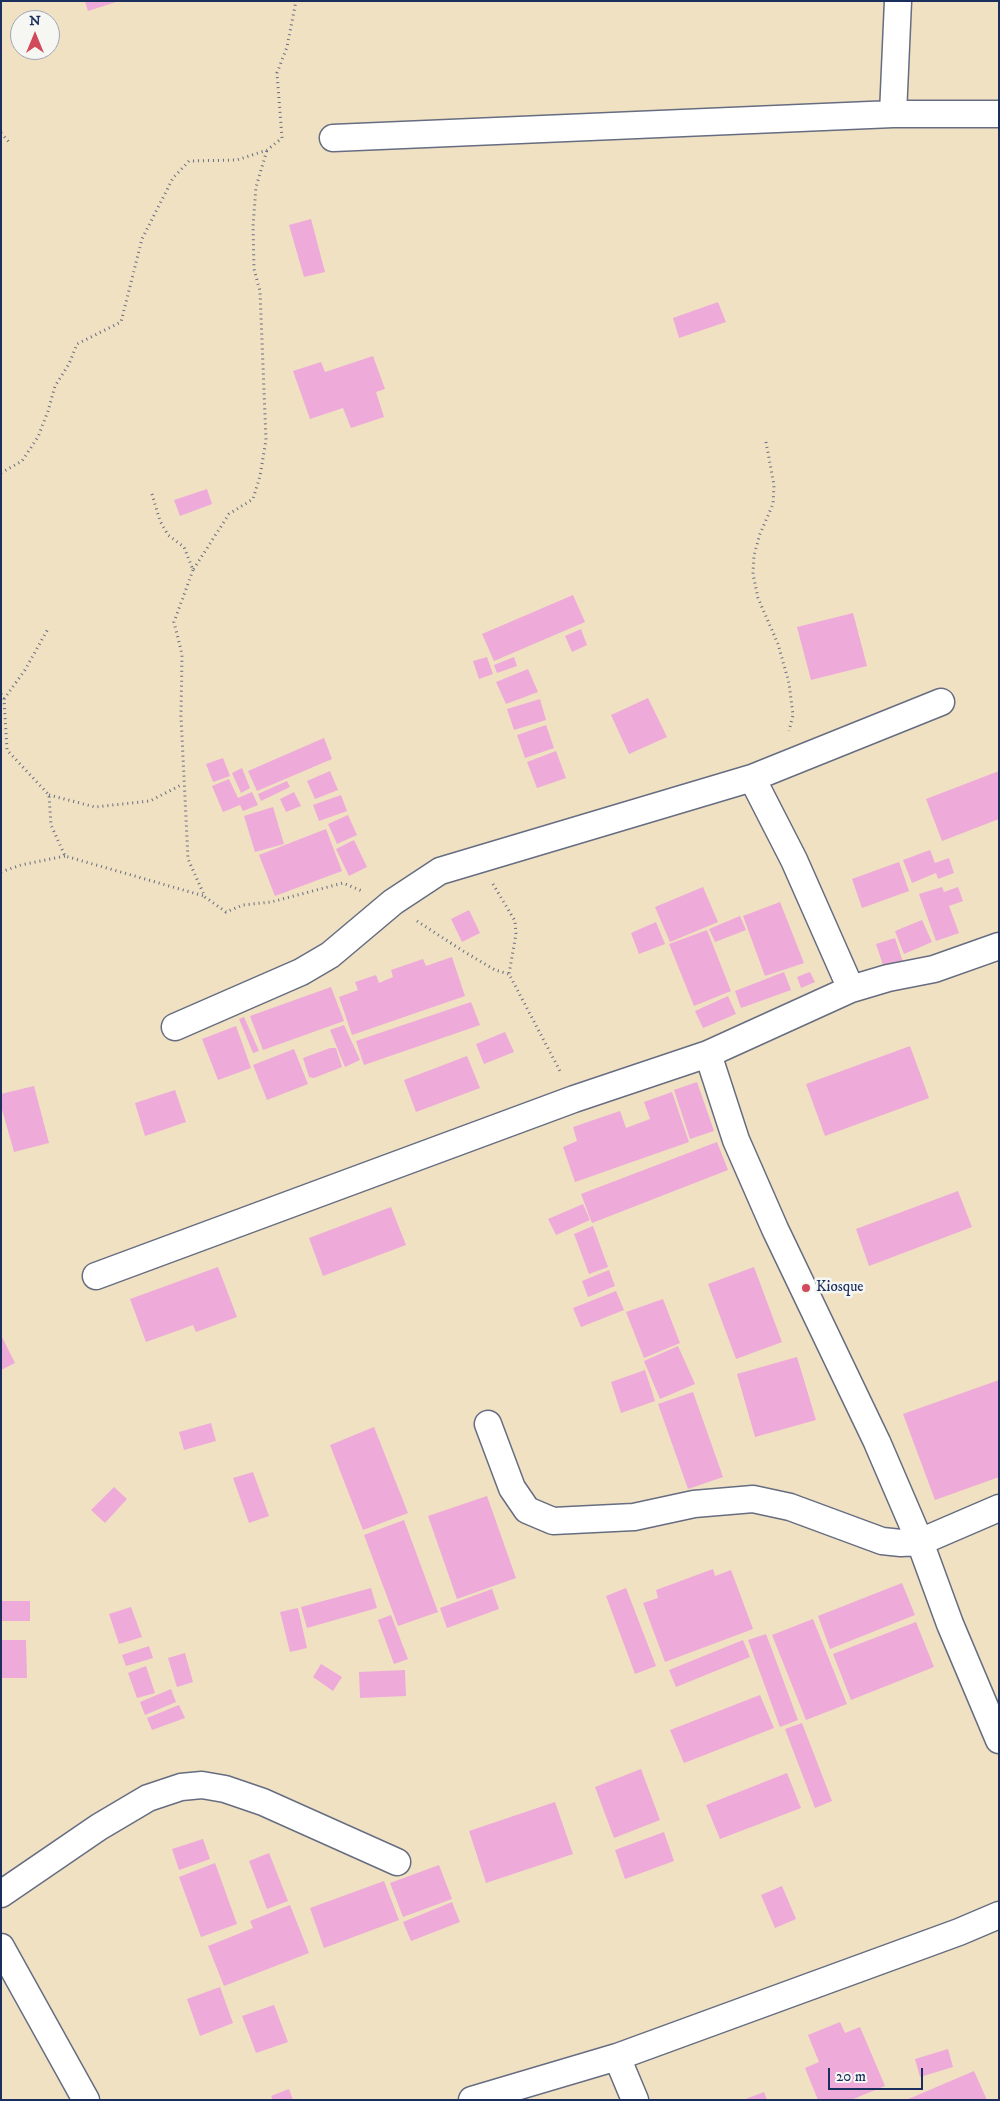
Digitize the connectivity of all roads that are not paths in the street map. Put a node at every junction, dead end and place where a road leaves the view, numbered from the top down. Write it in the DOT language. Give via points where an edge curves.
graph roads {
  1 [pos="898,1"];
  2 [pos="893,114"];
  3 [pos="999,114"];
  4 [pos="333,138"];
  5 [pos="941,702"];
  6 [pos="752,778"];
  7 [pos="999,946"];
  8 [pos="851,989"];
  9 [pos="175,1027"];
  10 [pos="708,1054"];
  11 [pos="96,1276"];
  12 [pos="488,1424"];
  13 [pos="999,1508"];
  14 [pos="920,1542"];
  15 [pos="999,1740"];
  16 [pos="397,1862"];
  17 [pos="1,1894"];
  18 [pos="999,1915"];
  19 [pos="1,1947"];
  20 [pos="617,2057"];
  21 [pos="86,2100"];
  22 [pos="472,2100"];
  23 [pos="635,2100"];
  1 -- 2 [label="street"];
  2 -- 3 [label="street"];
  2 -- 4 [label="street"];
  5 -- 6 [label="street"];
  6 -- 8 [label="street" via="794,860"];
  6 -- 9 [label="street" via="440,871 393,902 330,955 301,972"];
  7 -- 8 [label="street" via="934,968"];
  8 -- 10 [label="street"];
  10 -- 11 [label="street" via="574,1099"];
  10 -- 14 [label="street" via="736,1140 775,1230 877,1442"];
  12 -- 14 [label="street" via="512,1488 527,1510 553,1522 634,1517 694,1504 753,1499 790,1507 882,1541"];
  13 -- 14 [label="street"];
  14 -- 15 [label="street" via="950,1624"];
  16 -- 17 [label="street" via="263,1802 202,1785 181,1787 148,1798 99,1827"];
  18 -- 20 [label="street"];
  19 -- 21 [label="street"];
  20 -- 22 [label="street"];
  20 -- 23 [label="street"];
}
